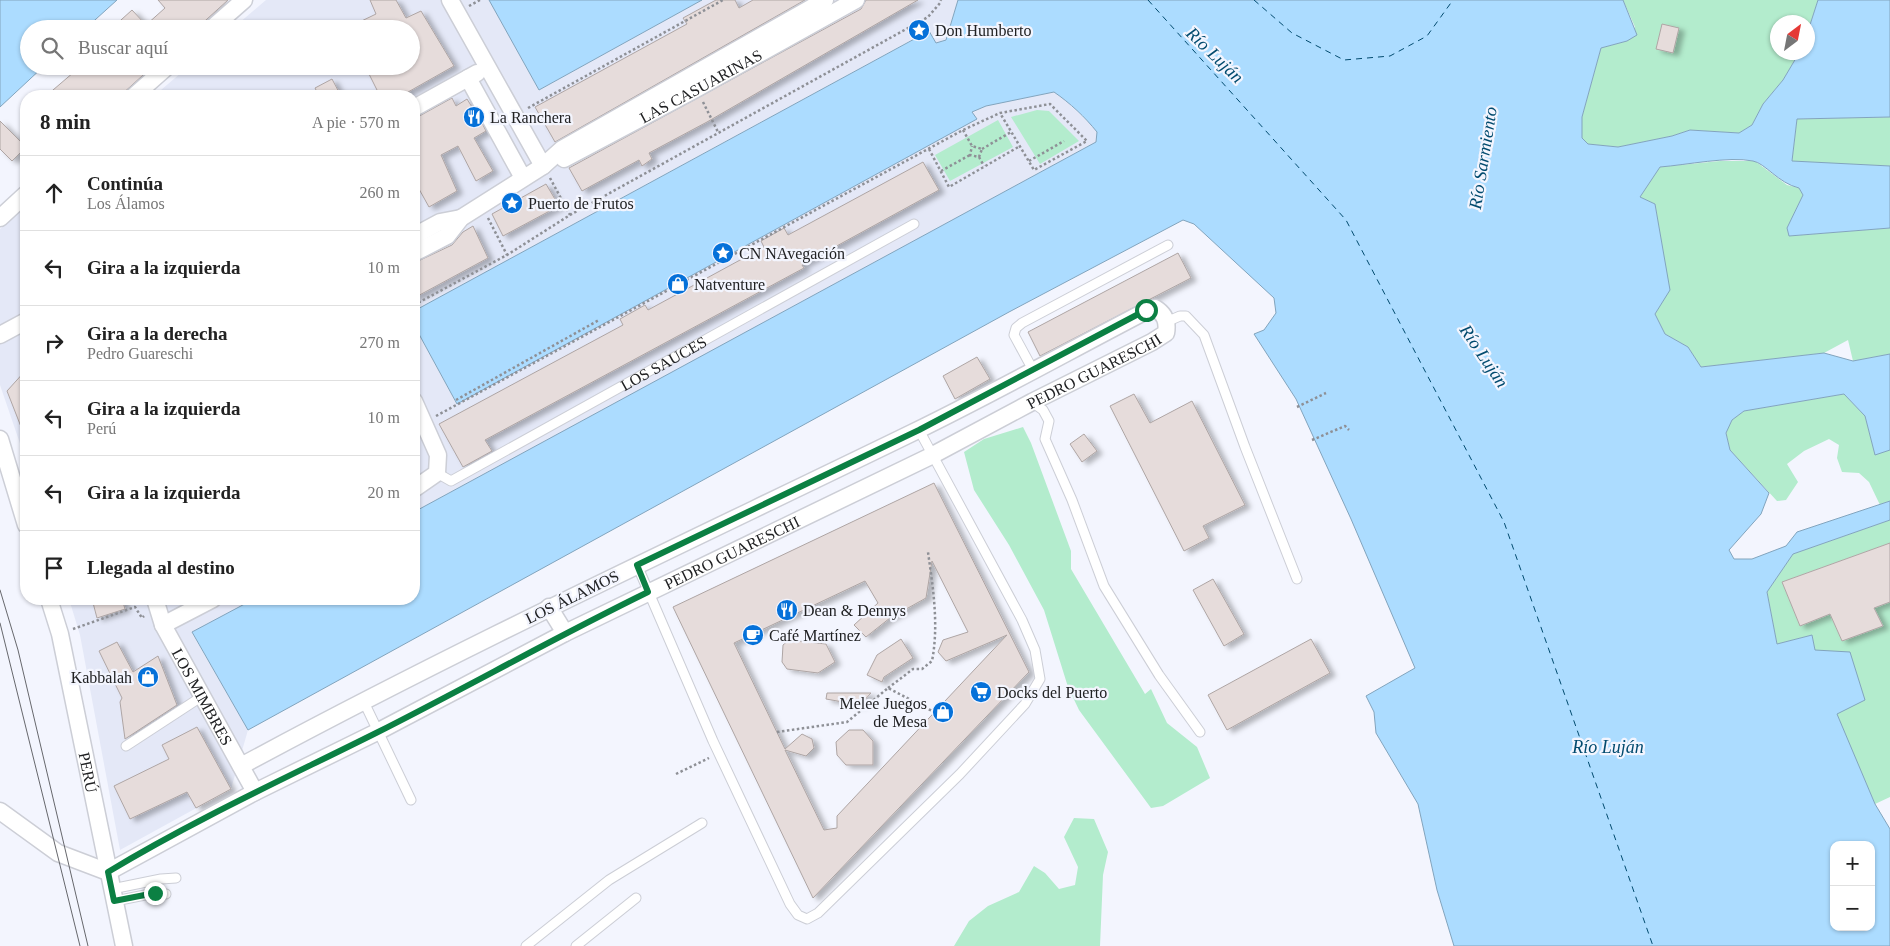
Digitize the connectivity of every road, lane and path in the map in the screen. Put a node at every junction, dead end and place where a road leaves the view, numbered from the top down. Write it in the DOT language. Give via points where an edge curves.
graph roads {
  1 [pos="244,0"];
  2 [pos="450,0"];
  3 [pos="723,0"];
  4 [pos="825,0"];
  5 [pos="856,0"];
  6 [pos="941,0"];
  7 [pos="221,20"];
  8 [pos="486,68"];
  9 [pos="163,75"];
  10 [pos="468,78"];
  11 [pos="154,89"];
  12 [pos="696,89"];
  13 [pos="420,105"];
  14 [pos="1000,113"];
  15 [pos="514,116"];
  16 [pos="963,130"];
  17 [pos="718,132"];
  18 [pos="1012,132"];
  19 [pos="1064,141"];
  20 [pos="972,146"];
  21 [pos="1020,146"];
  22 [pos="929,149"];
  23 [pos="982,149"];
  24 [pos="970,155"];
  25 [pos="979,157"];
  26 [pos="1029,161"];
  27 [pos="543,166"];
  28 [pos="984,166"];
  29 [pos="941,171"];
  30 [pos="523,178"];
  31 [pos="20,200"];
  32 [pos="482,206"];
  33 [pos="570,215"];
  34 [pos="0,218"];
  35 [pos="461,218"];
  36 [pos="914,224"];
  37 [pos="420,233"];
  38 [pos="1168,245"];
  39 [pos="420,250"];
  40 [pos="507,255"];
  41 [pos="420,302"];
  42 [pos="1146,310"];
  43 [pos="599,320"];
  44 [pos="1166,322"];
  45 [pos="20,324"];
  46 [pos="0,335"];
  47 [pos="1033,370"];
  48 [pos="1001,387"];
  49 [pos="1326,393"];
  50 [pos="456,400"];
  51 [pos="1032,402"];
  52 [pos="1296,407"];
  53 [pos="1015,412"];
  54 [pos="420,416"];
  55 [pos="423,423"];
  56 [pos="919,430"];
  57 [pos="1349,430"];
  58 [pos="0,440"];
  59 [pos="1312,440"];
  60 [pos="932,456"];
  61 [pos="437,474"];
  62 [pos="420,486"];
  63 [pos="20,505"];
  64 [pos="928,552"];
  65 [pos="637,565"];
  66 [pos="1297,579"];
  67 [pos="648,592"];
  68 [pos="51,605"];
  69 [pos="154,605"];
  70 [pos="157,605"];
  71 [pos="201,605"];
  72 [pos="550,607"];
  73 [pos="163,625"];
  74 [pos="564,633"];
  75 [pos="60,634"];
  76 [pos="888,688"];
  77 [pos="201,697"];
  78 [pos="363,700"];
  79 [pos="934,712"];
  80 [pos="377,732"];
  81 [pos="777,732"];
  82 [pos="1200,732"];
  83 [pos="126,746"];
  84 [pos="719,753"];
  85 [pos="241,766"];
  86 [pos="676,774"];
  87 [pos="255,792"];
  88 [pos="411,800"];
  89 [pos="0,811"];
  90 [pos="702,823"];
  91 [pos="108,872"];
  92 [pos="176,878"];
  93 [pos="166,894"];
  94 [pos="113,895"];
  95 [pos="636,898"];
  96 [pos="124,946"];
  97 [pos="526,946"];
  98 [pos="576,946"];
  1 -- 7 [label="street"];
  2 -- 8 [label="street"];
  3 -- 15 [label="path"];
  4 -- 27 [label="street, LAS CASUARINAS" via="562,148"];
  5 -- 12 [label="street, LAS CASUARINAS"];
  6 -- 17 [label="path" via="928,17"];
  8 -- 10 [label="street"];
  8 -- 15 [label="street"];
  9 -- 11 [label="street"];
  10 -- 13 [label="street"];
  10 -- 30 [label="street"];
  12 -- 17 [label="path"];
  12 -- 27 [label="street, LAS CASUARINAS" via="566,158"];
  14 -- 16 [label="path"];
  14 -- 18 [label="path"];
  14 -- 26 [label="path" via="1050,104 1087,141 1034,170"];
  15 -- 27 [label="street"];
  16 -- 20 [label="path"];
  16 -- 22 [label="path"];
  17 -- 33 [label="path"];
  18 -- 21 [label="path"];
  18 -- 23 [label="path"];
  19 -- 26 [label="path"];
  20 -- 23 [label="path"];
  20 -- 24 [label="path"];
  21 -- 26 [label="path"];
  21 -- 28 [label="path"];
  22 -- 29 [label="path"];
  22 -- 55 [label="path"];
  23 -- 25 [label="path"];
  24 -- 25 [label="path"];
  24 -- 29 [label="path"];
  25 -- 28 [label="path"];
  27 -- 30 [label="street, LAS CASUARINAS"];
  27 -- 33 [label="path"];
  28 -- 29 [label="path" via="949,186"];
  30 -- 32 [label="street, LAS CASUARINAS"];
  31 -- 34 [label="street"];
  32 -- 35 [label="street, LAS CASUARINAS"];
  32 -- 40 [label="path"];
  33 -- 40 [label="path"];
  35 -- 37 [label="street, LAS CASUARINAS" via="440,222"];
  35 -- 39 [label="street, LAS CASUARINAS" via="447,236"];
  36 -- 61 [label="lane, LOS SAUCES" via="452,481"];
  38 -- 47 [label="lane" via="1016,328 1014,335"];
  40 -- 41 [label="path"];
  42 -- 44 [label="street, PEDRO GUARESCHI" via="1156,308 1162,312"];
  42 -- 47 [label="street, LOS ÁLAMOS"];
  43 -- 50 [label="path"];
  44 -- 51 [label="street, PEDRO GUARESCHI" via="1166,333 1152,342"];
  44 -- 66 [label="lane" via="1186,316 1204,335"];
  45 -- 46 [label="street"];
  47 -- 48 [label="street, LOS ÁLAMOS"];
  48 -- 53 [label="street"];
  48 -- 56 [label="street, LOS ÁLAMOS"];
  49 -- 52 [label="path"];
  51 -- 53 [label="street, PEDRO GUARESCHI"];
  51 -- 82 [label="lane" via="1044,410 1049,421 1045,439 1104,586 1159,675"];
  53 -- 60 [label="street, PEDRO GUARESCHI"];
  54 -- 55 [label="street"];
  55 -- 61 [label="street" via="438,455"];
  56 -- 60 [label="lane"];
  56 -- 65 [label="street, LOS ÁLAMOS"];
  57 -- 59 [label="path" via="1345,426"];
  58 -- 63 [label="street"];
  60 -- 67 [label="street, PEDRO GUARESCHI"];
  60 -- 84 [label="lane" via="1022,620 1035,650 1040,678 1025,704 960,774 818,913 807,919 798,915 790,904"];
  61 -- 62 [label="street"];
  64 -- 76 [label="path" via="936,644 932,661 922,669 912,669"];
  65 -- 67 [label="lane"];
  65 -- 72 [label="street, LOS ÁLAMOS"];
  67 -- 74 [label="street, PEDRO GUARESCHI"];
  67 -- 84 [label="lane"];
  68 -- 75 [label="street, PERÚ"];
  69 -- 75 [label="path" via="142,618 135,607"];
  70 -- 73 [label="street, LOS MIMBRES"];
  71 -- 73 [label="street"];
  72 -- 74 [label="street"];
  72 -- 78 [label="street, LOS ÁLAMOS"];
  73 -- 77 [label="street, LOS MIMBRES"];
  74 -- 80 [label="street, PEDRO GUARESCHI"];
  75 -- 91 [label="street, PERÚ"];
  76 -- 79 [label="path"];
  76 -- 81 [label="path" via="847,722"];
  77 -- 83 [label="lane"];
  77 -- 85 [label="street, LOS MIMBRES"];
  78 -- 80 [label="lane"];
  78 -- 85 [label="street, LOS ÁLAMOS"];
  80 -- 87 [label="street, PEDRO GUARESCHI"];
  80 -- 88 [label="lane"];
  84 -- 86 [label="path"];
  85 -- 87 [label="street, LOS MIMBRES"];
  87 -- 91 [label="street, PEDRO GUARESCHI"];
  89 -- 91 [label="street" via="58,853"];
  90 -- 97 [label="lane" via="609,880"];
  91 -- 94 [label="street, PERÚ"];
  92 -- 94 [label="lane" via="161,879"];
  93 -- 94 [label="lane"];
  94 -- 96 [label="street, PERÚ"];
  95 -- 98 [label="lane"];
}
